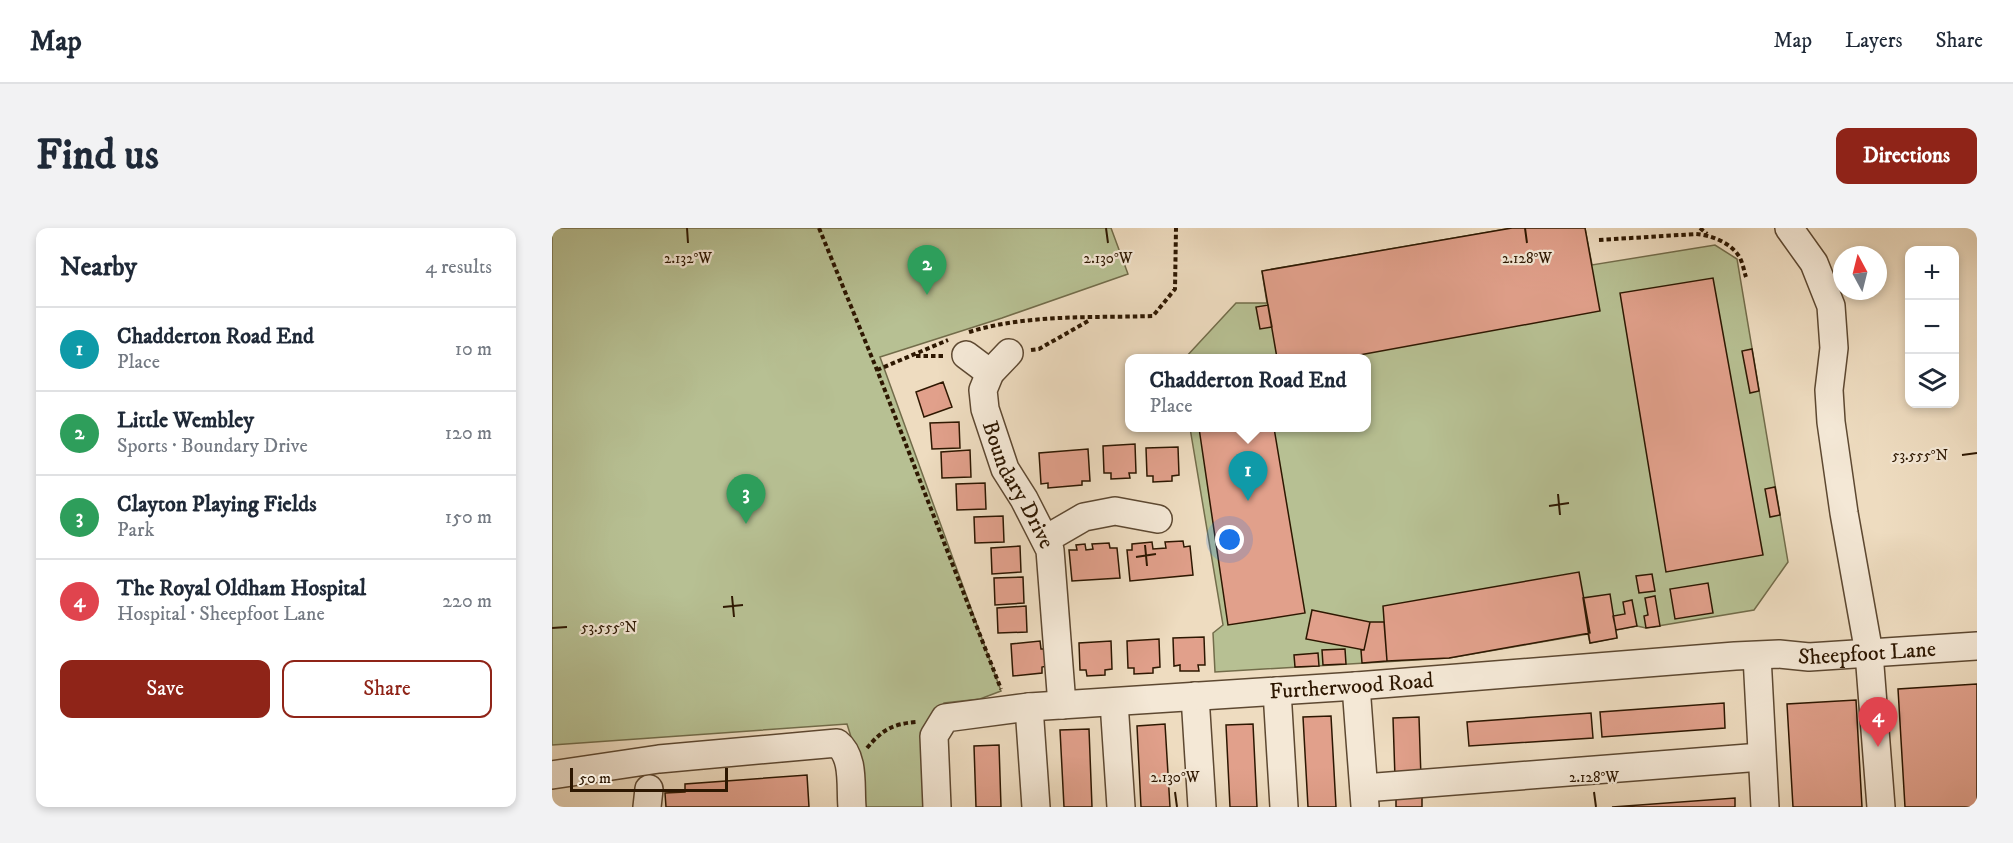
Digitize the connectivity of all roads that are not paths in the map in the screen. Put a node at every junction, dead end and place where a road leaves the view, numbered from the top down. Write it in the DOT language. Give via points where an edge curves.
graph roads {
  1 [pos="1789,228"];
  2 [pos="961,342"];
  3 [pos="1009,353"];
  4 [pos="990,373"];
  5 [pos="1158,519"];
  6 [pos="1046,539"];
  7 [pos="1977,646"];
  8 [pos="1869,653"];
  9 [pos="1757,656"];
  10 [pos="1356,686"];
  11 [pos="1277,691"];
  12 [pos="1195,696"];
  13 [pos="1114,702"];
  14 [pos="1062,705"];
  15 [pos="1017,709"];
  16 [pos="1761,757"];
  17 [pos="552,775"];
  18 [pos="1365,798"];
  19 [pos="852,807"];
  20 [pos="937,807"];
  21 [pos="1036,807"];
  22 [pos="1121,807"];
  23 [pos="1202,807"];
  24 [pos="1284,807"];
  25 [pos="1765,807"];
  26 [pos="1881,807"];
  1 -- 8 [label="street" via="1814,263 1831,306 1831,422"];
  2 -- 4 [label="street"];
  3 -- 4 [label="street"];
  4 -- 6 [label="street, Boundary Drive" via="983,390 995,440 1005,469"];
  5 -- 6 [label="street" via="1115,511 1084,517"];
  6 -- 14 [label="street, Boundary Drive"];
  7 -- 8 [label="street, Sheepfoot Lane"];
  8 -- 9 [label="street, Sheepfoot Lane"];
  8 -- 26 [label="street"];
  9 -- 10 [label="street, Furtherwood Road"];
  9 -- 16 [label="street"];
  10 -- 11 [label="street, Furtherwood Road"];
  10 -- 18 [label="street"];
  11 -- 12 [label="street, Furtherwood Road"];
  11 -- 24 [label="street"];
  12 -- 13 [label="street, Furtherwood Road"];
  12 -- 23 [label="street"];
  13 -- 14 [label="street, Furtherwood Road"];
  13 -- 22 [label="street"];
  14 -- 15 [label="street, Furtherwood Road"];
  15 -- 20 [label="street, Furtherwood Road" via="945,718 934,736"];
  15 -- 21 [label="street"];
  16 -- 18 [label="street"];
  16 -- 25 [label="street"];
  17 -- 19 [label="street" via="659,759 828,742 837,743 847,752"];
}
